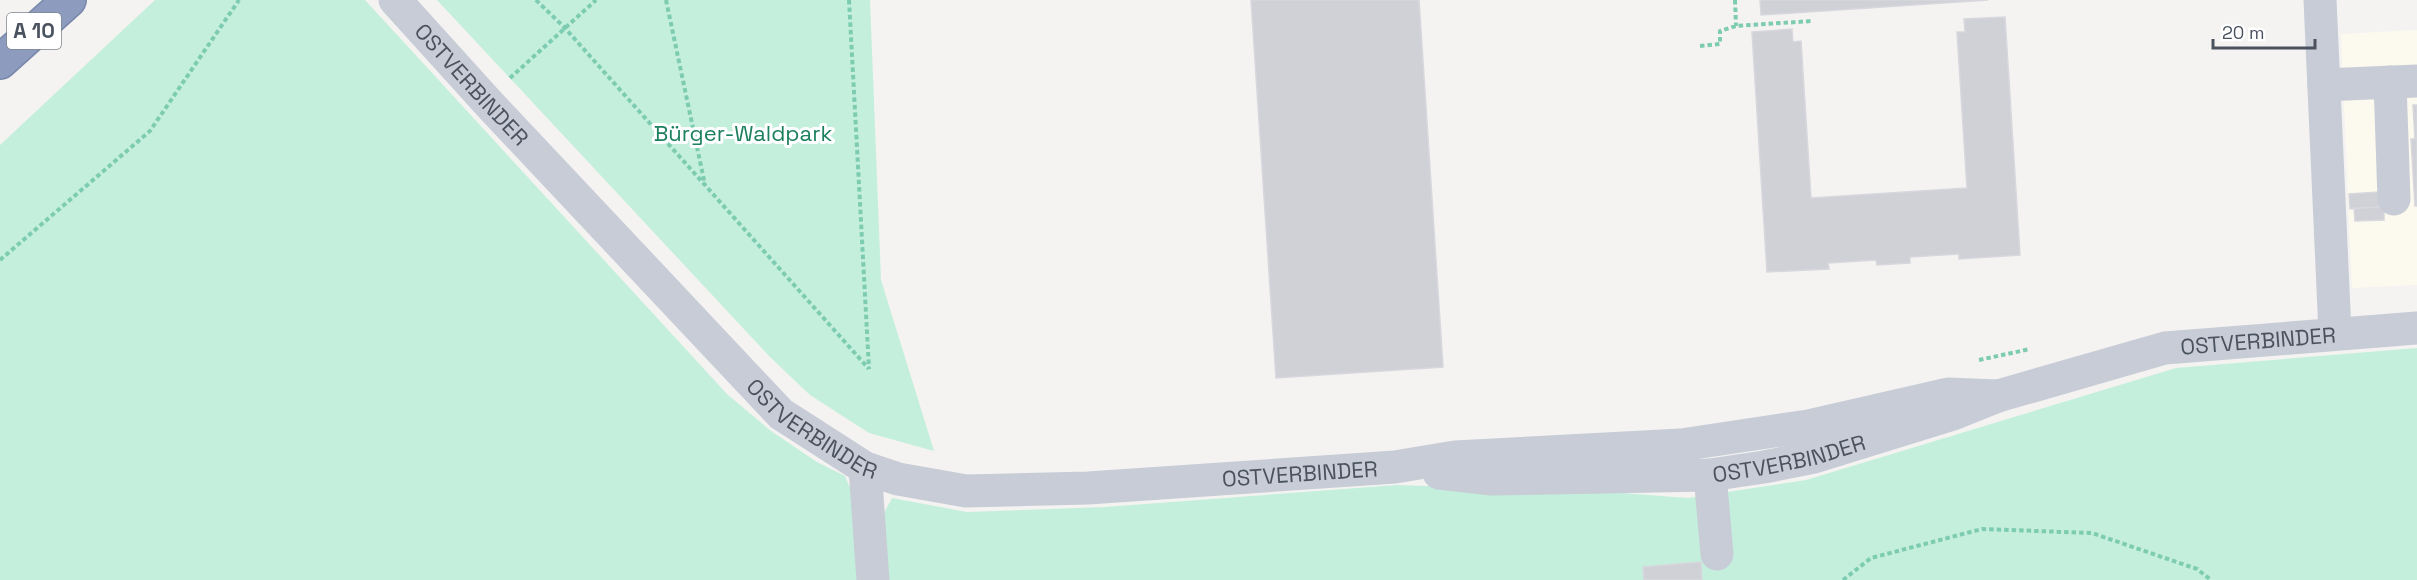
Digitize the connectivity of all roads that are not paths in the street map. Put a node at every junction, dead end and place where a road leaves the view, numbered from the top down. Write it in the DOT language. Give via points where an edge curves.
graph roads {
  1 [pos="69,0"];
  2 [pos="395,0"];
  3 [pos="2320,0"];
  4 [pos="0,62"];
  5 [pos="2403,82"];
  6 [pos="2324,85"];
  7 [pos="2394,199"];
  8 [pos="2417,328"];
  9 [pos="2335,333"];
  10 [pos="1998,396"];
  11 [pos="1395,467"];
  12 [pos="865,468"];
  13 [pos="1710,475"];
  14 [pos="1717,554"];
  15 [pos="873,580"];
  1 -- 4 [label="highway, A 10"];
  2 -- 12 [label="street, OSTVERBINDER" via="781,414"];
  3 -- 6 [label="street"];
  5 -- 6 [label="street"];
  5 -- 7 [label="street"];
  6 -- 9 [label="street"];
  8 -- 9 [label="street, OSTVERBINDER"];
  9 -- 10 [label="street, OSTVERBINDER" via="2165,348"];
  10 -- 11 [label="street, OSTVERBINDER" via="1948,394 1808,426 1681,444 1455,457"];
  10 -- 13 [label="street, OSTVERBINDER" via="1814,457"];
  11 -- 12 [label="street, OSTVERBINDER" via="1088,488 966,491 898,479"];
  11 -- 13 [label="street, OSTVERBINDER" via="1492,479"];
  12 -- 15 [label="street"];
  13 -- 14 [label="street"];
}
